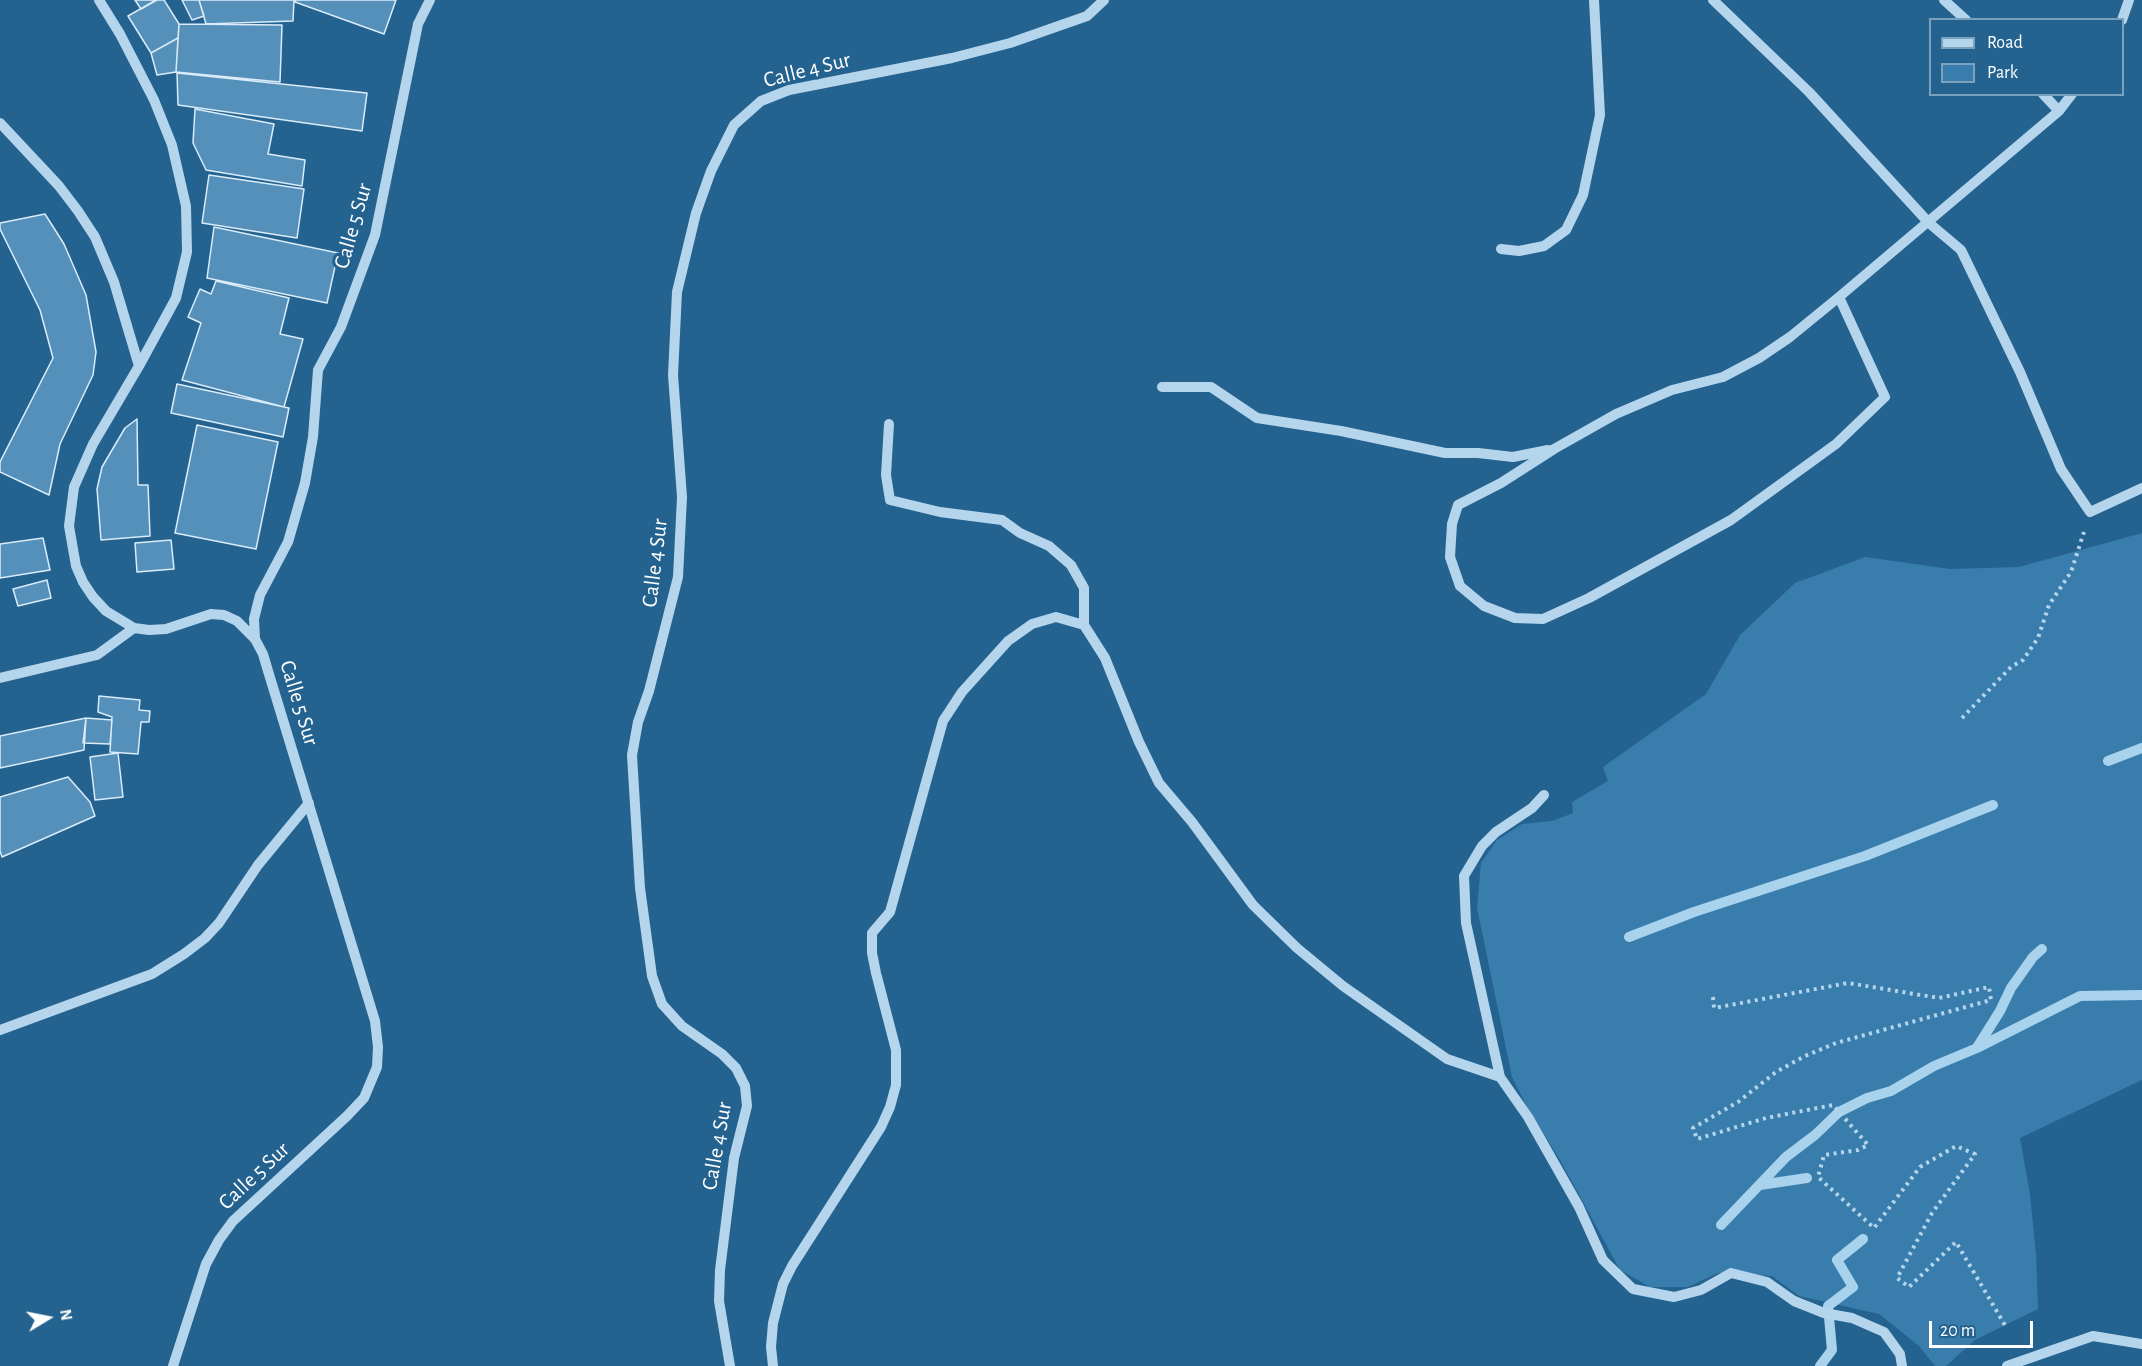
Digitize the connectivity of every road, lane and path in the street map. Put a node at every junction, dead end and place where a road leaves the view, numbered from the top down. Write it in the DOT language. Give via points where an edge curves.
graph roads {
  1 [pos="99,0"];
  2 [pos="430,0"];
  3 [pos="1104,0"];
  4 [pos="1594,0"];
  5 [pos="1713,0"];
  6 [pos="1944,0"];
  7 [pos="2129,0"];
  8 [pos="1964,18"];
  9 [pos="2123,18"];
  10 [pos="2045,96"];
  11 [pos="2071,96"];
  12 [pos="2060,111"];
  13 [pos="0,123"];
  14 [pos="1929,223"];
  15 [pos="1501,249"];
  16 [pos="1839,297"];
  17 [pos="140,366"];
  18 [pos="1162,387"];
  19 [pos="889,424"];
  20 [pos="1554,449"];
  21 [pos="2142,488"];
  22 [pos="2090,512"];
  23 [pos="1084,625"];
  24 [pos="135,628"];
  25 [pos="255,639"];
  26 [pos="0,678"];
  27 [pos="1962,718"];
  28 [pos="1544,795"];
  29 [pos="309,803"];
  30 [pos="1713,997"];
  31 [pos="0,1030"];
  32 [pos="1500,1077"];
  33 [pos="2006,1327"];
  34 [pos="2142,1344"];
  35 [pos="173,1366"];
  36 [pos="730,1366"];
  37 [pos="773,1366"];
  38 [pos="1902,1366"];
  39 [pos="2007,1366"];
  1 -- 17 [label="street" via="154,100 172,145 186,206 187,252 176,298"];
  2 -- 25 [label="street, Calle 5 Sur" via="418,24 375,235 341,327 318,370 305,483 288,542 260,595"];
  3 -- 36 [label="street, Calle 4 Sur" via="1087,16 1010,43 789,90 761,101 734,125 696,213 677,292 673,375 682,497 678,577 632,755 640,888 652,976 662,1004 682,1026 722,1054 736,1068 745,1086 747,1106 734,1158 720,1270 719,1301"];
  4 -- 15 [label="street" via="1600,115 1583,195 1566,230 1544,246 1519,251"];
  5 -- 14 [label="street" via="1809,92"];
  6 -- 8 [label="street"];
  7 -- 9 [label="street"];
  10 -- 12 [label="street"];
  11 -- 12 [label="street"];
  12 -- 14 [label="street"];
  13 -- 17 [label="street" via="59,186 95,237 114,282"];
  14 -- 16 [label="street"];
  14 -- 22 [label="street" via="1961,250 2061,469"];
  16 -- 20 [label="street" via="1759,358 1723,377 1672,390 1616,414"];
  16 -- 20 [label="street" via="1885,396 1865,416 1836,444 1731,520 1544,619 1515,618 1484,606 1460,586 1450,557 1452,524 1458,504 1502,483"];
  17 -- 24 [label="street" via="82,467 74,487 69,526 83,582 106,610"];
  18 -- 20 [label="street" via="1211,387 1257,418 1445,453 1513,457"];
  19 -- 23 [label="street" via="886,475 890,500 940,512 1002,520 1048,546 1071,565 1084,588"];
  21 -- 22 [label="street"];
  22 -- 27 [label="path" via="2072,572 2049,605 2038,638 2023,660 2011,667"];
  23 -- 32 [label="street" via="1105,658 1159,783 1253,905 1343,986 1447,1059"];
  23 -- 37 [label="street" via="1056,617 1032,624 1008,641 962,692 943,721 890,912 872,933 876,973 896,1050 896,1085 881,1127 783,1284 773,1323"];
  24 -- 25 [label="street" via="166,629 211,614 224,615 237,621"];
  24 -- 26 [label="street" via="97,655"];
  25 -- 29 [label="street, Calle 5 Sur"];
  28 -- 32 [label="street" via="1482,846 1464,876 1466,922"];
  29 -- 31 [label="street" via="258,865 219,923 184,954 152,974"];
  29 -- 35 [label="street, Calle 5 Sur" via="375,1021 377,1067 364,1098 233,1221 219,1240 206,1263"];
  30 -- 33 [label="path" via="1714,1008 1848,983 1939,998 1989,987 1991,1000 1836,1043 1805,1056 1693,1128 1697,1139 1766,1118 1833,1105 1868,1145 1824,1155 1818,1178 1874,1228 1920,1167 1956,1146 1975,1154 1932,1213 1897,1278 1909,1287 1956,1242"];
  32 -- 38 [label="street" via="1528,1117 1579,1207 1603,1260 1633,1289 1674,1297 1701,1290 1731,1273 1767,1282 1794,1301 1884,1332 1900,1354"];
  34 -- 39 [label="street" via="2093,1336"];
}
